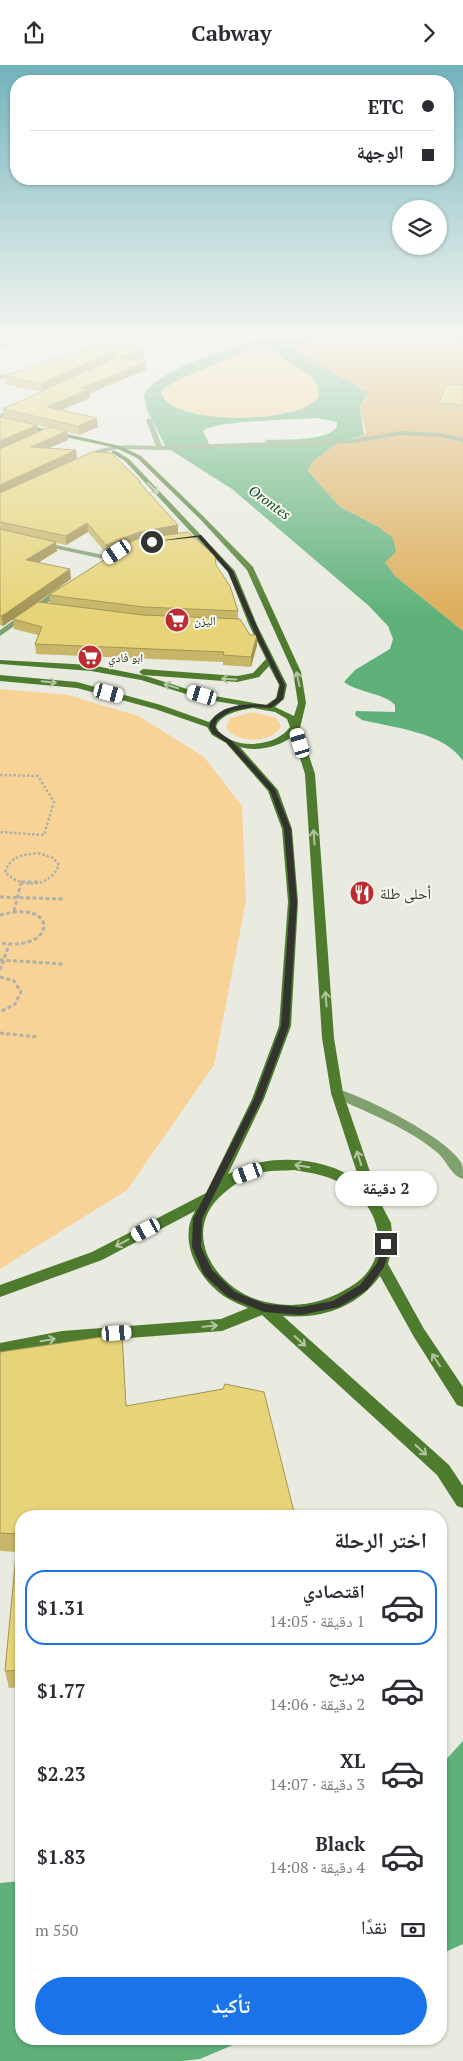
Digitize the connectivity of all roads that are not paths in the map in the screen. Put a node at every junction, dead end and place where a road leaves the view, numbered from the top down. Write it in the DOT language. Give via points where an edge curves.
graph roads {
  1 [pos="36,429"];
  2 [pos="153,429"];
  3 [pos="50,432"];
  4 [pos="39,437"];
  5 [pos="463,440"];
  6 [pos="118,447"];
  7 [pos="160,448"];
  8 [pos="107,449"];
  9 [pos="80,461"];
  10 [pos="200,536"];
  11 [pos="190,537"];
  12 [pos="34,541"];
  13 [pos="117,552"];
  14 [pos="108,558"];
  15 [pos="100,564"];
  16 [pos="68,585"];
  17 [pos="36,607"];
  18 [pos="55,611"];
  19 [pos="244,625"];
  20 [pos="253,625"];
  21 [pos="0,634"];
  22 [pos="270,661"];
  23 [pos="0,662"];
  24 [pos="92,668"];
  25 [pos="0,678"];
  26 [pos="253,705"];
  27 [pos="269,707"];
  28 [pos="212,726"];
  29 [pos="295,727"];
  30 [pos="230,742"];
  31 [pos="337,1093"];
  32 [pos="463,1174"];
  33 [pos="211,1196"];
  34 [pos="374,1204"];
  35 [pos="381,1264"];
  36 [pos="0,1291"];
  37 [pos="264,1308"];
  38 [pos="0,1349"];
  39 [pos="463,1400"];
  40 [pos="463,1500"];
  1 -- 3 [label="main road"];
  2 -- 7 [label="street"];
  3 -- 4 [label="street"];
  3 -- 6 [label="main road"];
  3 -- 8 [label="main road"];
  5 -- 7 [label="street" via="402,433 353,441"];
  6 -- 7 [label="street"];
  6 -- 8 [label="street"];
  29 -- 6 [label="main road, one-way" via="302,703 297,672 250,569 139,457"];
  8 -- 9 [label="street"];
  8 -- 10 [label="main road, one-way" via="127,460"];
  10 -- 11 [label="street"];
  10 -- 20 [label="main road" via="230,571"];
  12 -- 14 [label="street"];
  13 -- 14 [label="street"];
  14 -- 15 [label="street"];
  16 -- 17 [label="street"];
  17 -- 18 [label="street"];
  17 -- 21 [label="street"];
  19 -- 20 [label="street"];
  20 -- 22 [label="main road"];
  22 -- 24 [label="main road, one-way" via="256,675 238,679"];
  22 -- 27 [label="main road" via="283,685 280,699"];
  23 -- 24 [label="main road"];
  26 -- 24 [label="main road, one-way"];
  25 -- 28 [label="main road, one-way" via="77,685"];
  26 -- 27 [label="main road"];
  26 -- 28 [label="main road" via="224,712 214,719"];
  27 -- 29 [label="main road" via="288,715"];
  28 -- 30 [label="main road" via="220,737"];
  29 -- 30 [label="main road" via="288,737 272,744 257,746"];
  31 -- 29 [label="main road, one-way" via="328,1038 310,774"];
  30 -- 33 [label="main road" via="273,790 287,829 293,902 285,1026 258,1099"];
  31 -- 32 [label="street" via="405,1125 444,1151"];
  34 -- 31 [label="main road, one-way"];
  34 -- 33 [label="main road, one-way" via="353,1184 326,1170 294,1165 255,1170 233,1178"];
  33 -- 36 [label="main road, one-way" via="97,1256"];
  33 -- 37 [label="main road" via="198,1219 196,1247 208,1273 232,1294"];
  34 -- 35 [label="main road" via="384,1223 386,1237"];
  35 -- 37 [label="main road" via="363,1287 335,1304 301,1311"];
  39 -- 35 [label="main road, one-way" via="418,1333"];
  38 -- 37 [label="main road, one-way" via="62,1337 222,1325"];
  37 -- 40 [label="main road, one-way" via="443,1470"];
}
